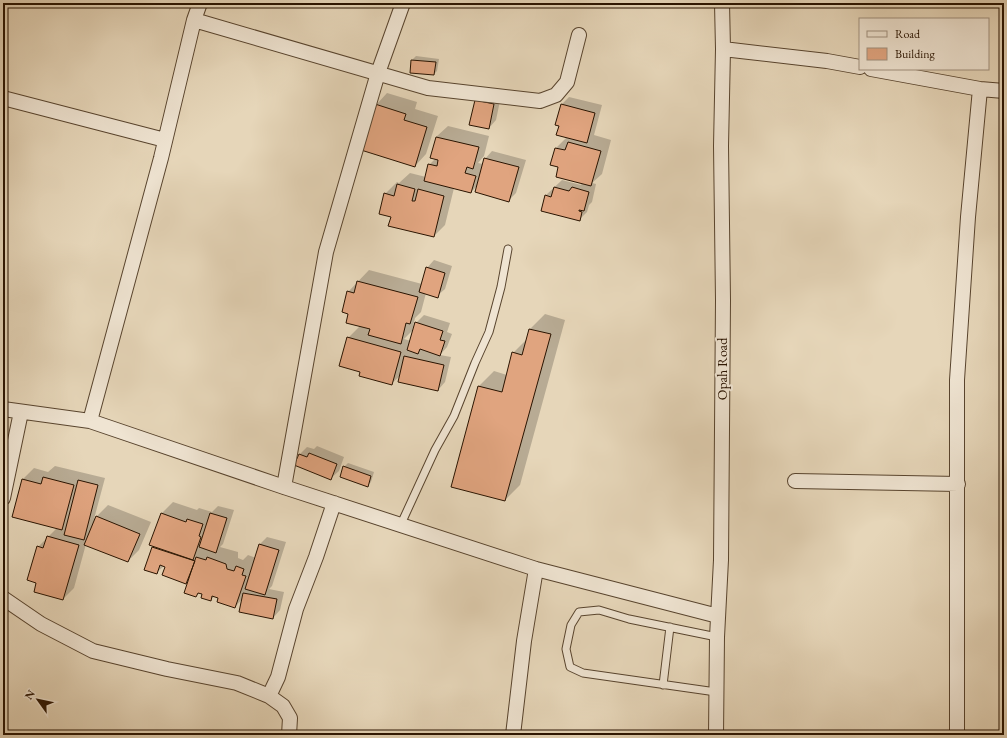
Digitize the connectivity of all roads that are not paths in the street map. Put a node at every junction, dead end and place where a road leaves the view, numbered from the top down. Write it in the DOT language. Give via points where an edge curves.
graph roads {
  1 [pos="200,3"];
  2 [pos="403,3"];
  3 [pos="722,3"];
  4 [pos="194,20"];
  5 [pos="579,35"];
  6 [pos="723,49"];
  7 [pos="859,67"];
  8 [pos="876,70"];
  9 [pos="378,73"];
  10 [pos="980,89"];
  11 [pos="1004,91"];
  12 [pos="3,98"];
  13 [pos="165,140"];
  14 [pos="508,249"];
  15 [pos="3,409"];
  16 [pos="21,412"];
  17 [pos="90,421"];
  18 [pos="795,481"];
  19 [pos="958,484"];
  20 [pos="284,487"];
  21 [pos="3,498"];
  22 [pos="334,503"];
  23 [pos="400,524"];
  24 [pos="536,569"];
  25 [pos="3,598"];
  26 [pos="718,616"];
  27 [pos="670,627"];
  28 [pos="717,637"];
  29 [pos="663,685"];
  30 [pos="716,692"];
  31 [pos="269,696"];
  32 [pos="289,735"];
  33 [pos="513,735"];
  34 [pos="716,735"];
  35 [pos="957,735"];
  1 -- 4 [label="street"];
  2 -- 9 [label="street"];
  3 -- 6 [label="street, Opah Road"];
  4 -- 9 [label="street"];
  4 -- 13 [label="street"];
  5 -- 9 [label="street" via="567,82 556,95 540,101 428,88"];
  6 -- 7 [label="street"];
  6 -- 26 [label="street, Opah Road" via="721,552"];
  8 -- 10 [label="street"];
  9 -- 20 [label="street" via="326,252"];
  10 -- 11 [label="street"];
  10 -- 19 [label="street" via="957,380"];
  12 -- 13 [label="street"];
  13 -- 17 [label="street"];
  14 -- 23 [label="lane" via="489,332 454,416"];
  15 -- 16 [label="street"];
  16 -- 17 [label="street"];
  16 -- 21 [label="street"];
  17 -- 20 [label="street"];
  18 -- 19 [label="street"];
  19 -- 35 [label="street"];
  20 -- 22 [label="street"];
  22 -- 23 [label="street"];
  22 -- 31 [label="street" via="296,609 278,677"];
  23 -- 24 [label="street"];
  24 -- 26 [label="street"];
  24 -- 33 [label="street" via="523,648"];
  25 -- 31 [label="street" via="41,624 93,650 237,683"];
  26 -- 28 [label="street, Opah Road"];
  27 -- 28 [label="lane"];
  27 -- 29 [label="lane"];
  27 -- 29 [label="lane" via="599,610 578,612 571,625 566,649 570,666 583,673"];
  28 -- 30 [label="street, Opah Road"];
  29 -- 30 [label="lane"];
  30 -- 34 [label="street, Opah Road"];
  31 -- 32 [label="street" via="283,706 290,718"];
}
